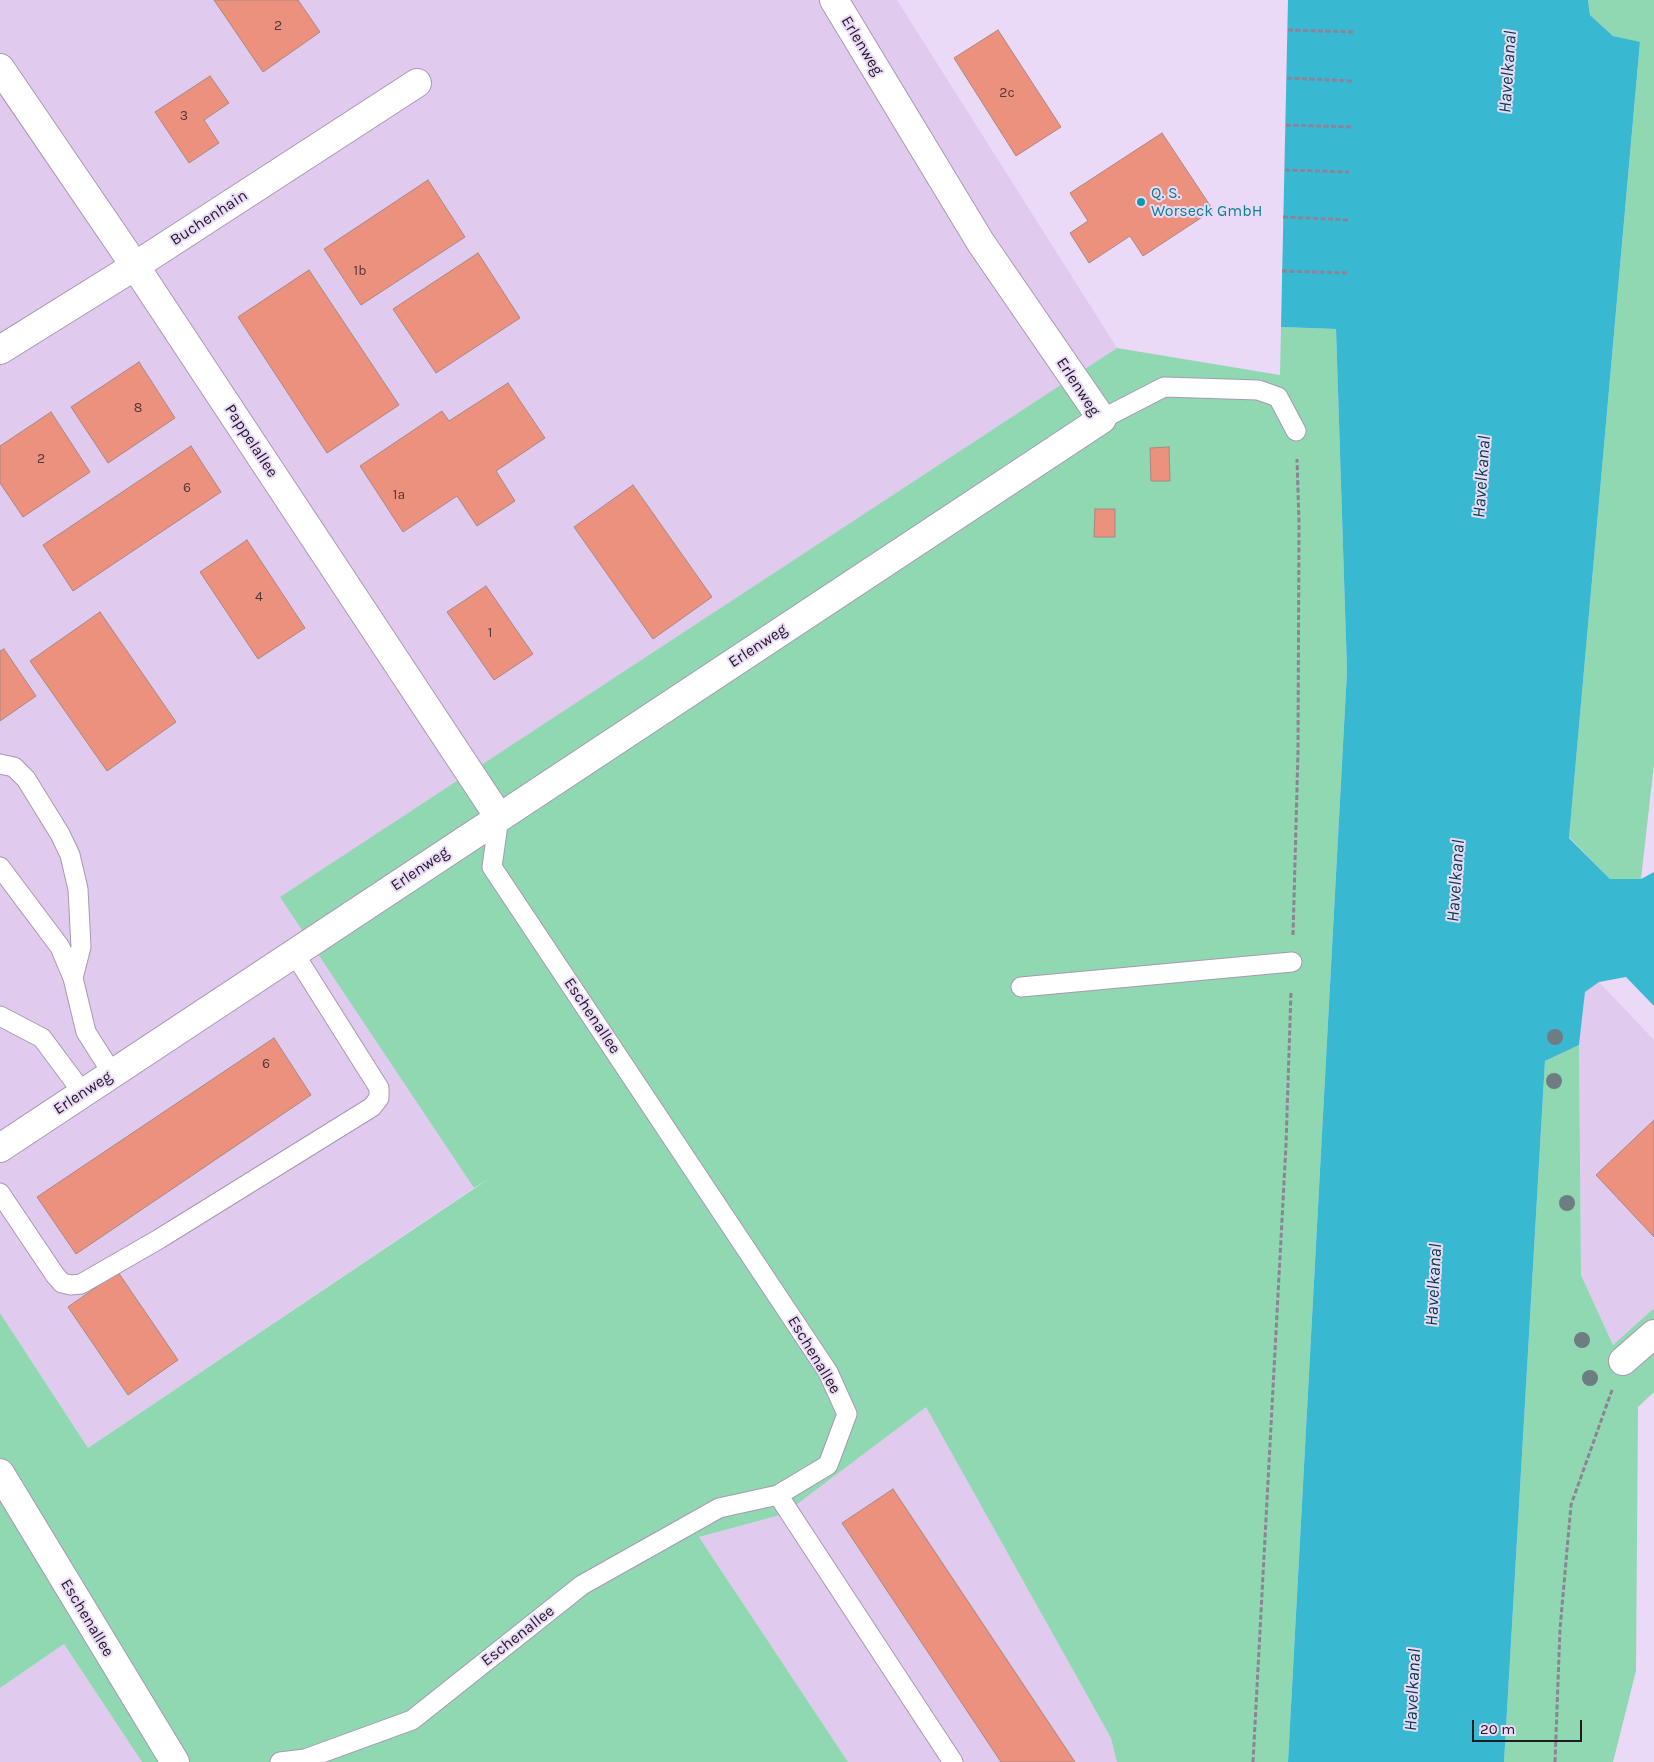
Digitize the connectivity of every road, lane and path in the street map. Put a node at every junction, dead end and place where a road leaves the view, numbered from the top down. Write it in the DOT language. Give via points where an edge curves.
graph roads {
  1 [pos="834,0"];
  2 [pos="1288,30"];
  3 [pos="1355,32"];
  4 [pos="0,68"];
  5 [pos="1286,78"];
  6 [pos="1353,81"];
  7 [pos="417,84"];
  8 [pos="1286,125"];
  9 [pos="1352,127"];
  10 [pos="1285,170"];
  11 [pos="1349,172"];
  12 [pos="1283,216"];
  13 [pos="1348,220"];
  14 [pos="135,266"];
  15 [pos="1282,271"];
  16 [pos="1348,273"];
  17 [pos="0,350"];
  18 [pos="1102,420"];
  19 [pos="1296,431"];
  20 [pos="0,764"];
  21 [pos="499,817"];
  22 [pos="0,867"];
  23 [pos="294,953"];
  24 [pos="1292,962"];
  25 [pos="73,978"];
  26 [pos="1021,987"];
  27 [pos="0,1016"];
  28 [pos="112,1073"];
  29 [pos="83,1092"];
  30 [pos="0,1148"];
  31 [pos="0,1193"];
  32 [pos="1654,1334"];
  33 [pos="1622,1361"];
  34 [pos="0,1473"];
  35 [pos="778,1495"];
  36 [pos="175,1762"];
  37 [pos="280,1762"];
  38 [pos="953,1762"];
  39 [pos="1253,1762"];
  40 [pos="1555,1762"];
  1 -- 18 [label="street, Erlenweg" via="981,243"];
  2 -- 3 [label="path"];
  4 -- 14 [label="street, Pappelallee"];
  5 -- 6 [label="path"];
  7 -- 14 [label="street, Buchenhain"];
  8 -- 9 [label="path"];
  10 -- 11 [label="path"];
  12 -- 13 [label="path"];
  14 -- 17 [label="street, Buchenhain"];
  14 -- 21 [label="street, Pappelallee"];
  15 -- 16 [label="path"];
  18 -- 19 [label="lane" via="1164,387 1258,390 1278,398"];
  18 -- 21 [label="street, Erlenweg"];
  19 -- 24 [label="path" via="1298,752"];
  20 -- 25 [label="lane" via="14,767 26,779 70,855 78,889 81,947"];
  21 -- 23 [label="street, Erlenweg"];
  21 -- 35 [label="lane, Eschenallee" via="492,867 828,1372 848,1414 828,1465"];
  22 -- 25 [label="lane" via="60,947"];
  23 -- 28 [label="street, Erlenweg"];
  23 -- 31 [label="lane" via="379,1088 379,1098 372,1107 81,1284 62,1283 54,1275"];
  24 -- 26 [label="lane"];
  24 -- 39 [label="path" via="1286,1145"];
  25 -- 28 [label="lane" via="86,1032"];
  27 -- 29 [label="lane" via="42,1038"];
  28 -- 29 [label="street, Erlenweg"];
  29 -- 30 [label="street, Erlenweg"];
  32 -- 33 [label="street"];
  33 -- 40 [label="path" via="1571,1505 1560,1629"];
  34 -- 36 [label="street, Eschenallee"];
  35 -- 37 [label="lane, Eschenallee" via="719,1508 582,1585 412,1720 305,1759"];
  35 -- 38 [label="lane"];
}
